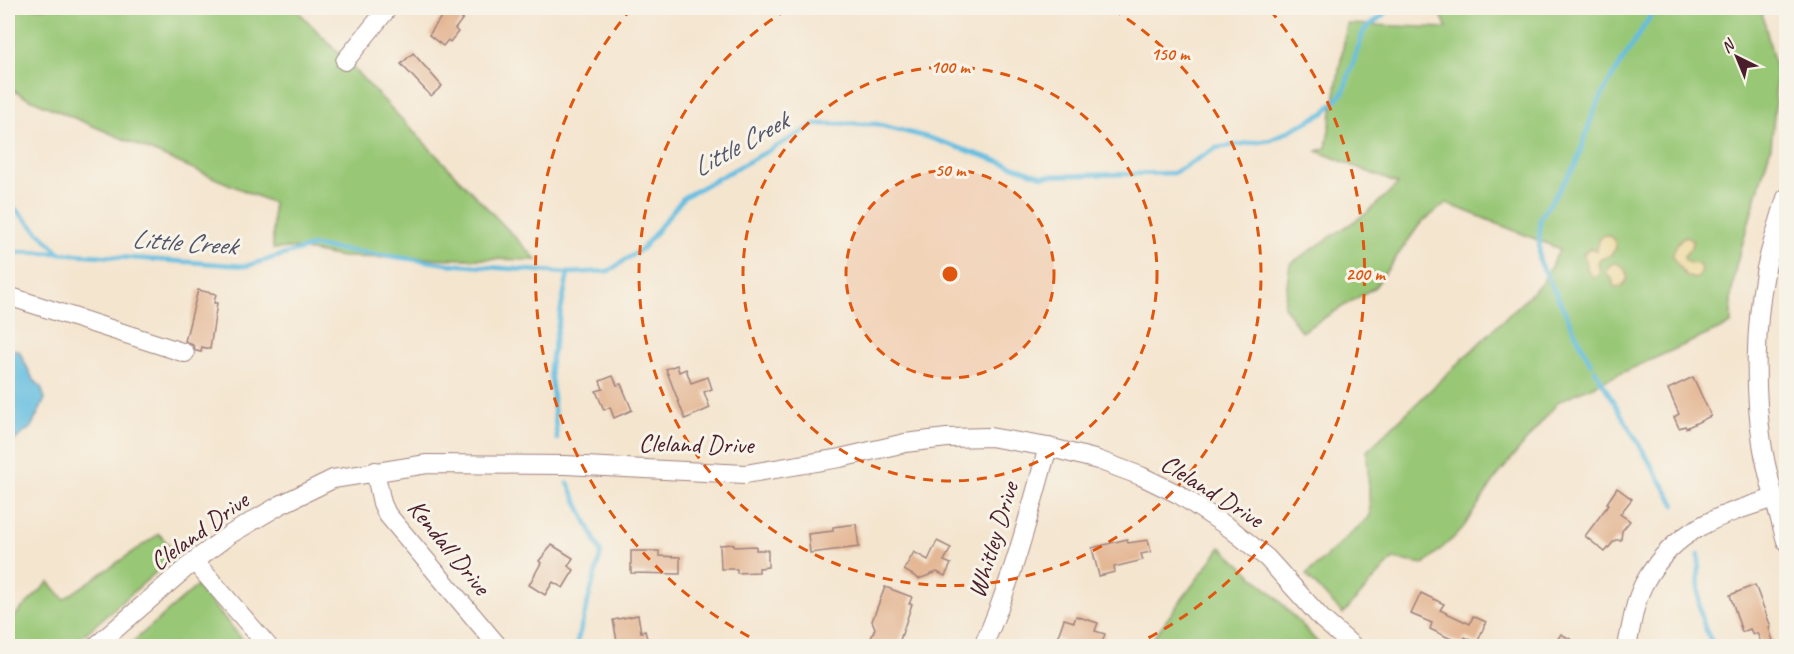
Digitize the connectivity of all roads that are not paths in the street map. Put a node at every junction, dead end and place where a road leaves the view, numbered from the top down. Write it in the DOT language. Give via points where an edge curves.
graph roads {
  1 [pos="388,8"];
  2 [pos="345,61"];
  3 [pos="1786,198"];
  4 [pos="8,296"];
  5 [pos="185,353"];
  6 [pos="1048,447"];
  7 [pos="375,471"];
  8 [pos="1774,498"];
  9 [pos="1786,541"];
  10 [pos="194,561"];
  11 [pos="96,646"];
  12 [pos="268,646"];
  13 [pos="498,646"];
  14 [pos="983,646"];
  15 [pos="1353,646"];
  16 [pos="1627,646"];
  1 -- 2 [label="street"];
  3 -- 8 [label="street" via="1765,274 1759,324 1757,377 1762,442"];
  4 -- 5 [label="street"];
  6 -- 7 [label="street, Cleland Drive" via="990,437 947,438 905,442 745,474 493,463 427,464"];
  6 -- 14 [label="street, Whitley Drive" via="1005,596"];
  6 -- 15 [label="street, Cleland Drive" via="1141,476 1189,501 1267,558 1322,619"];
  7 -- 10 [label="street, Cleland Drive" via="333,479 280,505 228,535"];
  7 -- 13 [label="street, Kendall Drive" via="387,514"];
  8 -- 9 [label="street"];
  8 -- 16 [label="street" via="1710,519 1674,545 1646,581"];
  10 -- 11 [label="street, Cleland Drive"];
  10 -- 12 [label="street"];
}
